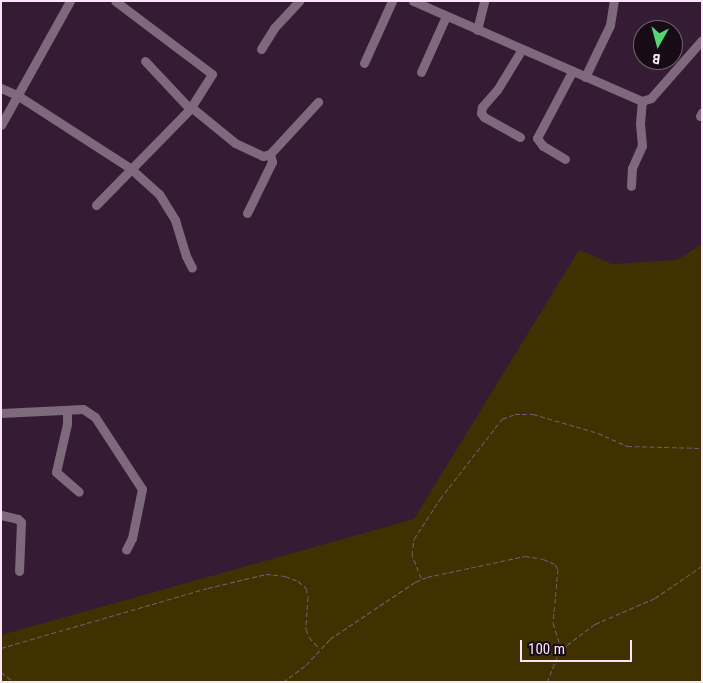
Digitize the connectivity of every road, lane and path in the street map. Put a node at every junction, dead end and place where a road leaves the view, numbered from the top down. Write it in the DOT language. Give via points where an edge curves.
graph roads {
  1 [pos="70,1"];
  2 [pos="115,1"];
  3 [pos="299,1"];
  4 [pos="392,1"];
  5 [pos="413,1"];
  6 [pos="484,1"];
  7 [pos="614,1"];
  8 [pos="446,16"];
  9 [pos="477,30"];
  10 [pos="702,40"];
  11 [pos="261,49"];
  12 [pos="522,49"];
  13 [pos="145,62"];
  14 [pos="364,63"];
  15 [pos="421,72"];
  16 [pos="572,72"];
  17 [pos="585,78"];
  18 [pos="1,88"];
  19 [pos="17,95"];
  20 [pos="642,101"];
  21 [pos="318,102"];
  22 [pos="190,108"];
  23 [pos="1,124"];
  24 [pos="520,137"];
  25 [pos="270,154"];
  26 [pos="565,159"];
  27 [pos="130,168"];
  28 [pos="631,186"];
  29 [pos="96,205"];
  30 [pos="247,213"];
  31 [pos="192,268"];
  32 [pos="67,411"];
  33 [pos="1,413"];
  34 [pos="702,448"];
  35 [pos="79,492"];
  36 [pos="1,515"];
  37 [pos="126,550"];
  38 [pos="702,566"];
  39 [pos="19,571"];
  40 [pos="420,578"];
  41 [pos="1,648"];
  42 [pos="319,649"];
  43 [pos="562,652"];
  44 [pos="1,672"];
  45 [pos="14,682"];
  46 [pos="283,682"];
  47 [pos="547,682"];
  1 -- 19 [label="street"];
  2 -- 22 [label="street" via="211,71 212,77"];
  3 -- 11 [label="street" via="274,28"];
  4 -- 14 [label="street"];
  5 -- 8 [label="street"];
  6 -- 9 [label="street"];
  7 -- 17 [label="street" via="610,25"];
  8 -- 9 [label="street"];
  8 -- 15 [label="street"];
  9 -- 12 [label="street"];
  10 -- 20 [label="street" via="651,98"];
  12 -- 16 [label="street"];
  12 -- 24 [label="street" via="481,113"];
  13 -- 22 [label="street"];
  16 -- 17 [label="street"];
  16 -- 26 [label="street" via="537,138"];
  17 -- 20 [label="street"];
  18 -- 19 [label="street"];
  19 -- 23 [label="street"];
  19 -- 27 [label="street"];
  20 -- 28 [label="street" via="642,146 632,168"];
  21 -- 25 [label="street"];
  22 -- 25 [label="street" via="235,143 258,155"];
  22 -- 27 [label="street"];
  25 -- 30 [label="street" via="272,162"];
  27 -- 29 [label="street"];
  27 -- 31 [label="street" via="159,194 172,213"];
  32 -- 33 [label="street"];
  32 -- 35 [label="street" via="56,472"];
  32 -- 37 [label="street" via="83,409 95,417 140,483 142,496"];
  34 -- 40 [label="path" via="627,446 598,433 533,414 516,414 502,419 414,538 412,556"];
  36 -- 39 [label="street" via="21,522"];
  38 -- 43 [label="path" via="654,598 595,624"];
  41 -- 42 [label="path" via="266,574 285,576 306,588 306,629"];
  42 -- 43 [label="path" via="427,576 525,556 543,559 558,569 553,623"];
  42 -- 46 [label="path" via="306,665"];
  43 -- 47 [label="path"];
  44 -- 45 [label="path"];
}
